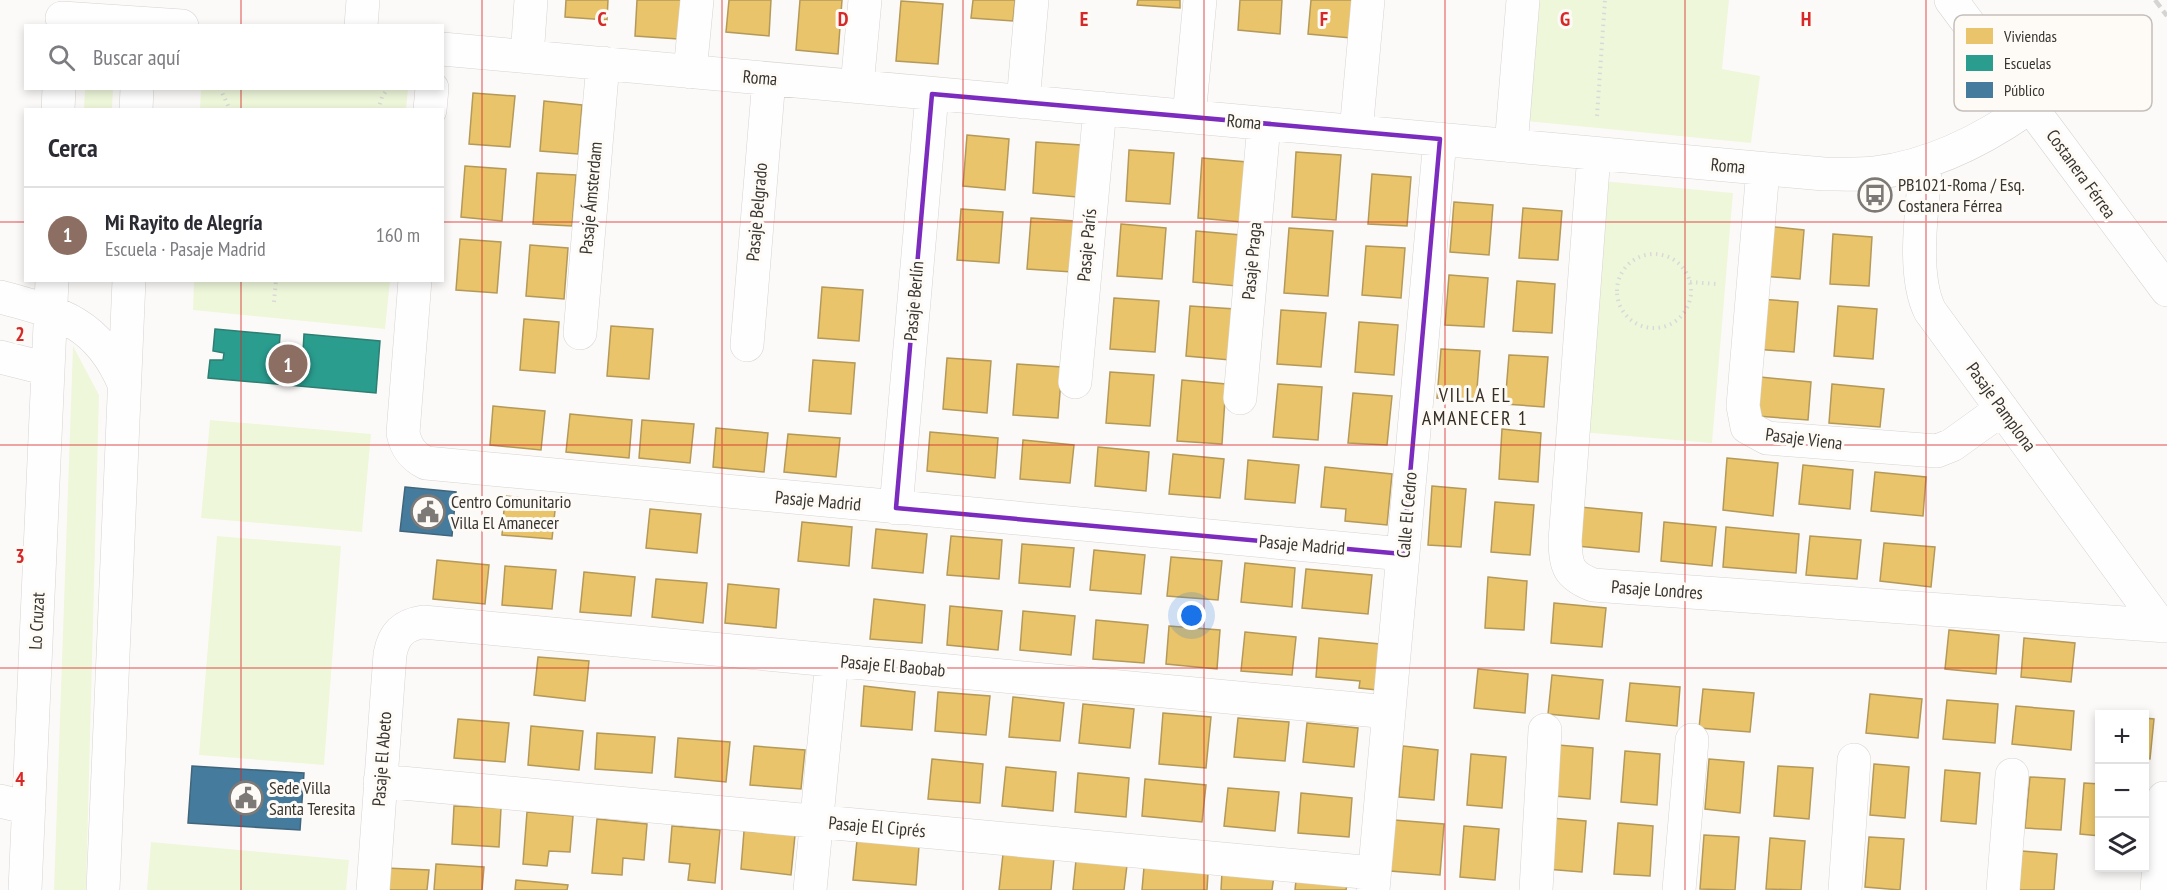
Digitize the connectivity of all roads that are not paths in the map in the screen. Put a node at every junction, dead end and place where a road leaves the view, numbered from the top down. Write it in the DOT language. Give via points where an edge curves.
graph roads {
  1 [pos="363,0"];
  2 [pos="531,0"];
  3 [pos="697,0"];
  4 [pos="865,0"];
  5 [pos="1032,0"];
  6 [pos="1200,0"];
  7 [pos="1368,0"];
  8 [pos="1523,0"];
  9 [pos="1951,0"];
  10 [pos="63,15"];
  11 [pos="1962,15"];
  12 [pos="139,16"];
  13 [pos="173,24"];
  14 [pos="361,24"];
  15 [pos="444,49"];
  16 [pos="527,57"];
  17 [pos="603,63"];
  18 [pos="690,72"];
  19 [pos="769,79"];
  20 [pos="857,87"];
  21 [pos="59,90"];
  22 [pos="136,90"];
  23 [pos="432,90"];
  24 [pos="932,94"];
  25 [pos="1023,102"];
  26 [pos="58,108"];
  27 [pos="136,108"];
  28 [pos="430,108"];
  29 [pos="1100,108"];
  30 [pos="2024,111"];
  31 [pos="2035,111"];
  32 [pos="1189,117"];
  33 [pos="1264,124"];
  34 [pos="1356,132"];
  35 [pos="1440,139"];
  36 [pos="1511,146"];
  37 [pos="1594,153"];
  38 [pos="1926,161"];
  39 [pos="1763,169"];
  40 [pos="129,282"];
  41 [pos="415,282"];
  42 [pos="2167,290"];
  43 [pos="51,295"];
  44 [pos="0,297"];
  45 [pos="580,333"];
  46 [pos="747,345"];
  47 [pos="0,357"];
  48 [pos="48,369"];
  49 [pos="1075,382"];
  50 [pos="124,385"];
  51 [pos="1240,398"];
  52 [pos="2002,409"];
  53 [pos="896,508"];
  54 [pos="1403,554"];
  55 [pos="2164,626"];
  56 [pos="399,631"];
  57 [pos="832,660"];
  58 [pos="1389,711"];
  59 [pos="1545,730"];
  60 [pos="1692,740"];
  61 [pos="1854,760"];
  62 [pos="2012,775"];
  63 [pos="380,781"];
  64 [pos="2164,798"];
  65 [pos="14,804"];
  66 [pos="816,821"];
  67 [pos="1374,882"];
  68 [pos="25,890"];
  69 [pos="103,890"];
  70 [pos="373,890"];
  71 [pos="810,890"];
  72 [pos="1536,890"];
  73 [pos="1679,890"];
  74 [pos="1845,890"];
  75 [pos="2003,890"];
  76 [pos="2157,890"];
  1 -- 14 [label="street"];
  2 -- 16 [label="street"];
  3 -- 18 [label="street"];
  4 -- 20 [label="street"];
  5 -- 25 [label="street"];
  6 -- 32 [label="street"];
  7 -- 34 [label="street"];
  8 -- 36 [label="street"];
  9 -- 11 [label="street, Costanera Férrea"];
  10 -- 12 [label="street"];
  12 -- 13 [label="street"];
  15 -- 16 [label="street, Roma"];
  16 -- 17 [label="street, Roma"];
  17 -- 18 [label="street, Roma"];
  17 -- 45 [label="street, Pasaje Ámsterdam"];
  18 -- 19 [label="street, Roma"];
  19 -- 20 [label="street, Roma"];
  19 -- 46 [label="street, Pasaje Belgrado"];
  20 -- 24 [label="street, Roma"];
  21 -- 26 [label="street"];
  22 -- 27 [label="street"];
  23 -- 28 [label="street"];
  24 -- 25 [label="street, Roma"];
  24 -- 53 [label="street, Pasaje Berlín"];
  25 -- 29 [label="street, Roma"];
  29 -- 32 [label="street, Roma"];
  29 -- 49 [label="street, Pasaje París"];
  30 -- 38 [label="street, Roma" via="1972,143"];
  31 -- 42 [label="street, Costanera Férrea"];
  32 -- 33 [label="street, Roma"];
  33 -- 34 [label="street, Roma"];
  33 -- 51 [label="street, Pasaje Praga"];
  34 -- 35 [label="street, Roma"];
  35 -- 36 [label="street, Roma"];
  35 -- 54 [label="street, Calle El Cedro"];
  36 -- 37 [label="street, Roma"];
  37 -- 39 [label="street, Roma"];
  37 -- 55 [label="street, Pasaje Londres" via="1565,541 1571,573 1593,585"];
  38 -- 39 [label="street, Roma" via="1874,174"];
  38 -- 52 [label="street, Pasaje Pamplona" via="1919,271 1923,298"];
  39 -- 52 [label="street, Pasaje Viena" via="1743,406 1747,427 1767,438 1937,451 1952,445"];
  40 -- 50 [label="street"];
  41 -- 53 [label="street, Pasaje Madrid" via="403,432 411,452 426,463"];
  43 -- 44 [label="street"];
  43 -- 48 [label="street, Lo Cruzat"];
  43 -- 50 [label="street" via="106,349"];
  47 -- 48 [label="street"];
  48 -- 65 [label="street, Lo Cruzat"];
  50 -- 69 [label="street"];
  52 -- 55 [label="street, Pasaje Pamplona"];
  53 -- 54 [label="street, Pasaje Madrid"];
  54 -- 58 [label="street, Calle El Cedro"];
  56 -- 57 [label="street, Pasaje El Baobab" via="423,622"];
  56 -- 63 [label="street, Pasaje El Abeto" via="390,654"];
  57 -- 58 [label="street, Pasaje El Baobab"];
  57 -- 66 [label="street"];
  58 -- 67 [label="street, Calle El Cedro"];
  59 -- 72 [label="street"];
  60 -- 73 [label="street"];
  61 -- 74 [label="street"];
  62 -- 75 [label="street"];
  63 -- 66 [label="street, Pasaje El Ciprés"];
  63 -- 70 [label="street, Pasaje El Abeto"];
  64 -- 76 [label="street"];
  65 -- 68 [label="street, Lo Cruzat"];
  66 -- 67 [label="street, Pasaje El Ciprés"];
  66 -- 71 [label="street"];
}
